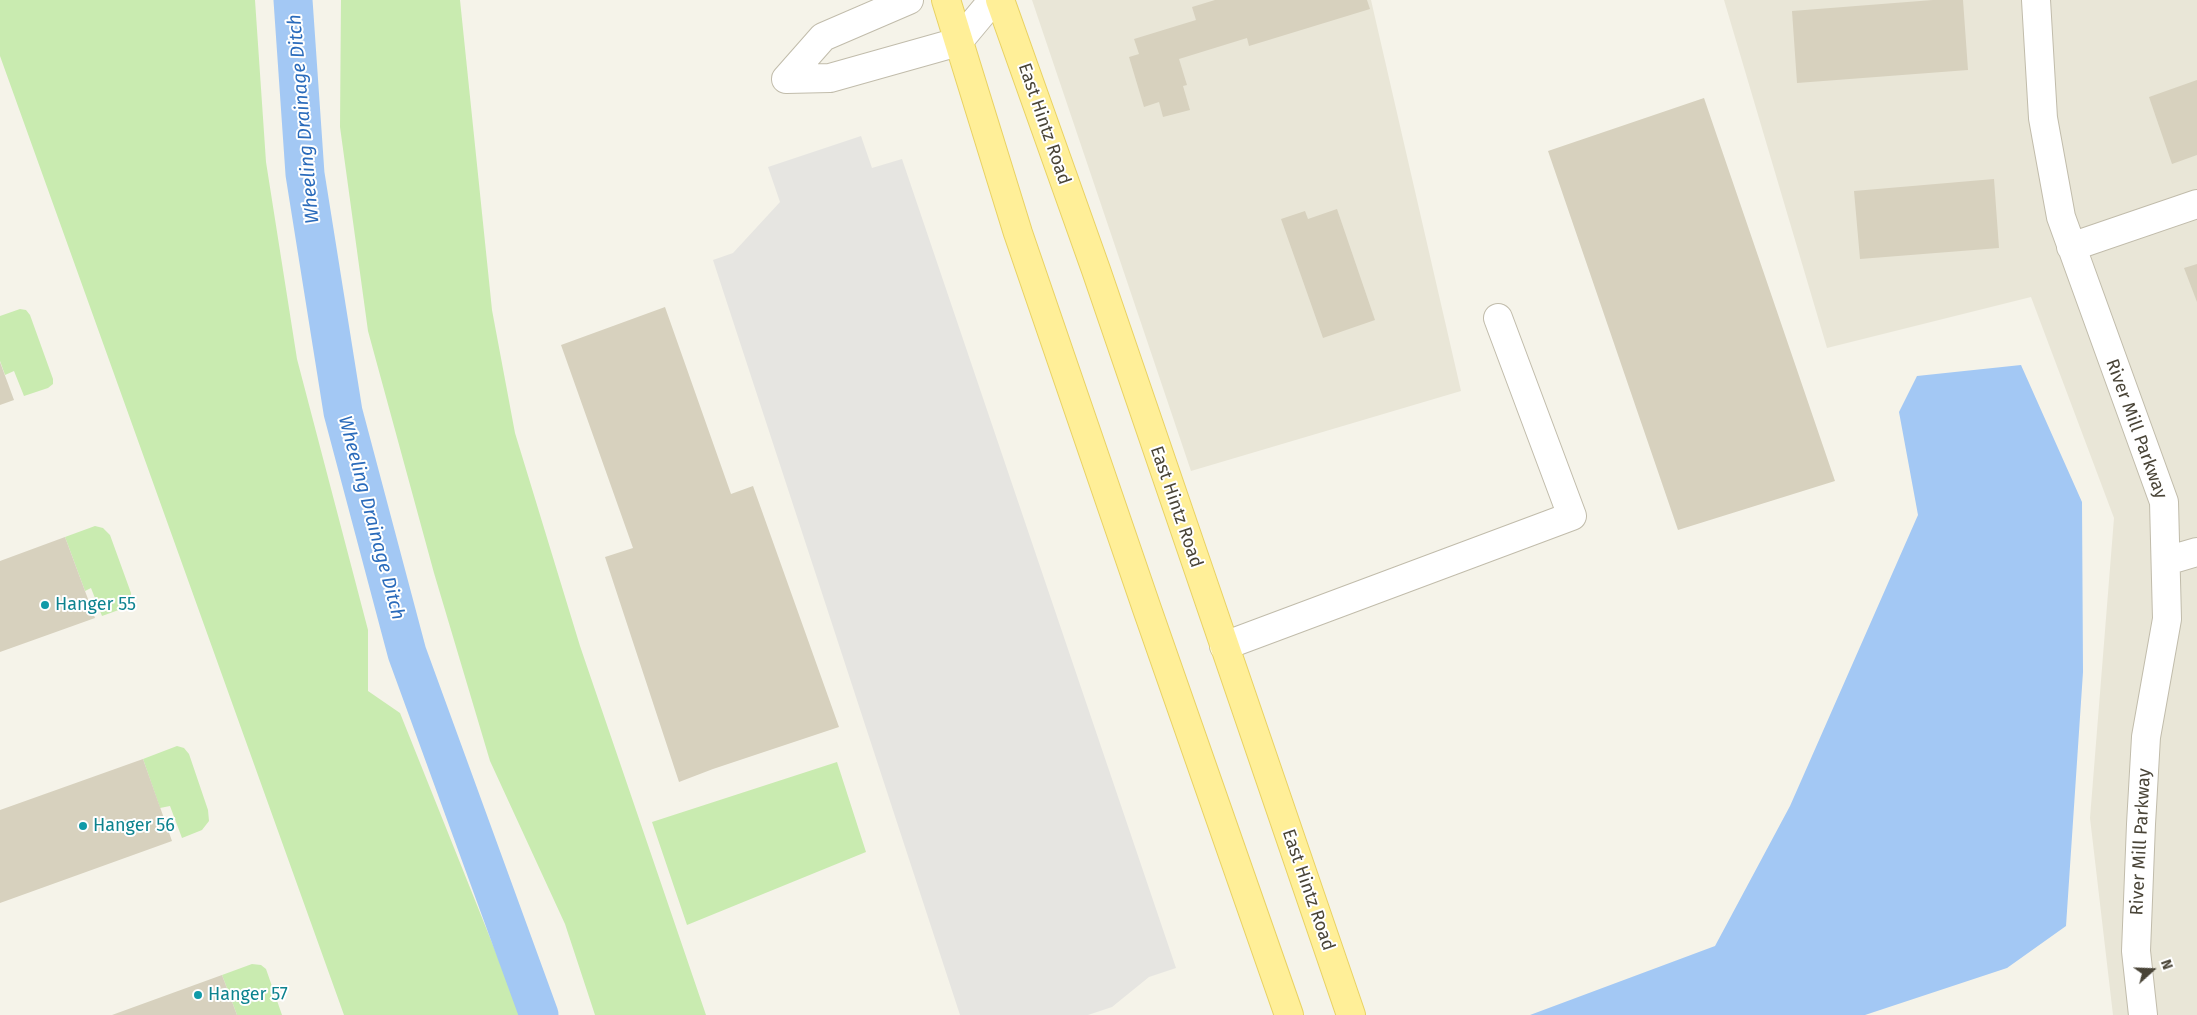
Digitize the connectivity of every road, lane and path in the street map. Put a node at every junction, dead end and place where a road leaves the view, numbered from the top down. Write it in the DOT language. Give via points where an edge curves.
graph roads {
  1 [pos="908,0"];
  2 [pos="946,0"];
  3 [pos="993,0"];
  4 [pos="1000,0"];
  5 [pos="2036,0"];
  6 [pos="958,42"];
  7 [pos="2197,204"];
  8 [pos="2071,247"];
  9 [pos="1498,318"];
  10 [pos="2197,552"];
  11 [pos="2166,561"];
  12 [pos="1224,646"];
  13 [pos="1289,1015"];
  14 [pos="1351,1015"];
  15 [pos="2143,1015"];
  1 -- 6 [label="street" via="823,37 786,79 830,78"];
  2 -- 6 [label="main road"];
  3 -- 6 [label="street"];
  4 -- 12 [label="main road, East Hintz Road"];
  5 -- 8 [label="street, River Mill Parkway" via="2043,118 2061,218"];
  6 -- 13 [label="main road" via="1018,233"];
  7 -- 8 [label="street"];
  8 -- 11 [label="street, River Mill Parkway" via="2164,502"];
  9 -- 12 [label="street" via="1572,516"];
  10 -- 11 [label="street"];
  11 -- 15 [label="street, River Mill Parkway" via="2167,619 2146,738 2141,824 2136,951"];
  12 -- 14 [label="main road, East Hintz Road"];
}
